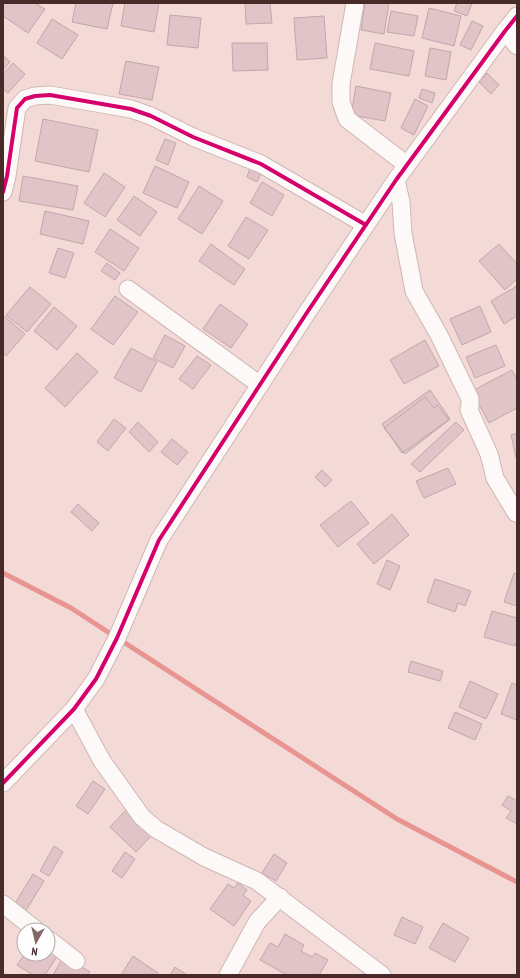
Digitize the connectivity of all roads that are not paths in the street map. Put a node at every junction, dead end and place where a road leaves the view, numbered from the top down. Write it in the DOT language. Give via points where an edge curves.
graph roads {
  1 [pos="355,3"];
  2 [pos="517,16"];
  3 [pos="505,30"];
  4 [pos="517,46"];
  5 [pos="407,165"];
  6 [pos="396,180"];
  7 [pos="3,192"];
  8 [pos="366,225"];
  9 [pos="128,290"];
  10 [pos="260,385"];
  11 [pos="516,513"];
  12 [pos="74,709"];
  13 [pos="3,783"];
  14 [pos="280,897"];
  15 [pos="3,904"];
  16 [pos="26,922"];
  17 [pos="56,945"];
  18 [pos="76,961"];
  19 [pos="228,975"];
  20 [pos="382,975"];
  1 -- 5 [label="street" via="340,84 341,102 347,119"];
  2 -- 3 [label="street"];
  3 -- 4 [label="street"];
  3 -- 5 [label="street"];
  5 -- 6 [label="street"];
  6 -- 8 [label="street"];
  6 -- 11 [label="street" via="414,291 470,399 469,410 489,454 495,478"];
  7 -- 8 [label="street" via="17,108 25,99 50,95 131,109 151,116 193,137 261,164"];
  8 -- 10 [label="street"];
  9 -- 10 [label="street"];
  10 -- 12 [label="street" via="159,540 117,638 96,679"];
  12 -- 13 [label="street"];
  12 -- 14 [label="street" via="102,761 142,817 156,829 204,857 257,881"];
  14 -- 19 [label="street" via="257,922"];
  14 -- 20 [label="street"];
  15 -- 16 [label="street"];
  17 -- 18 [label="street"];
}
